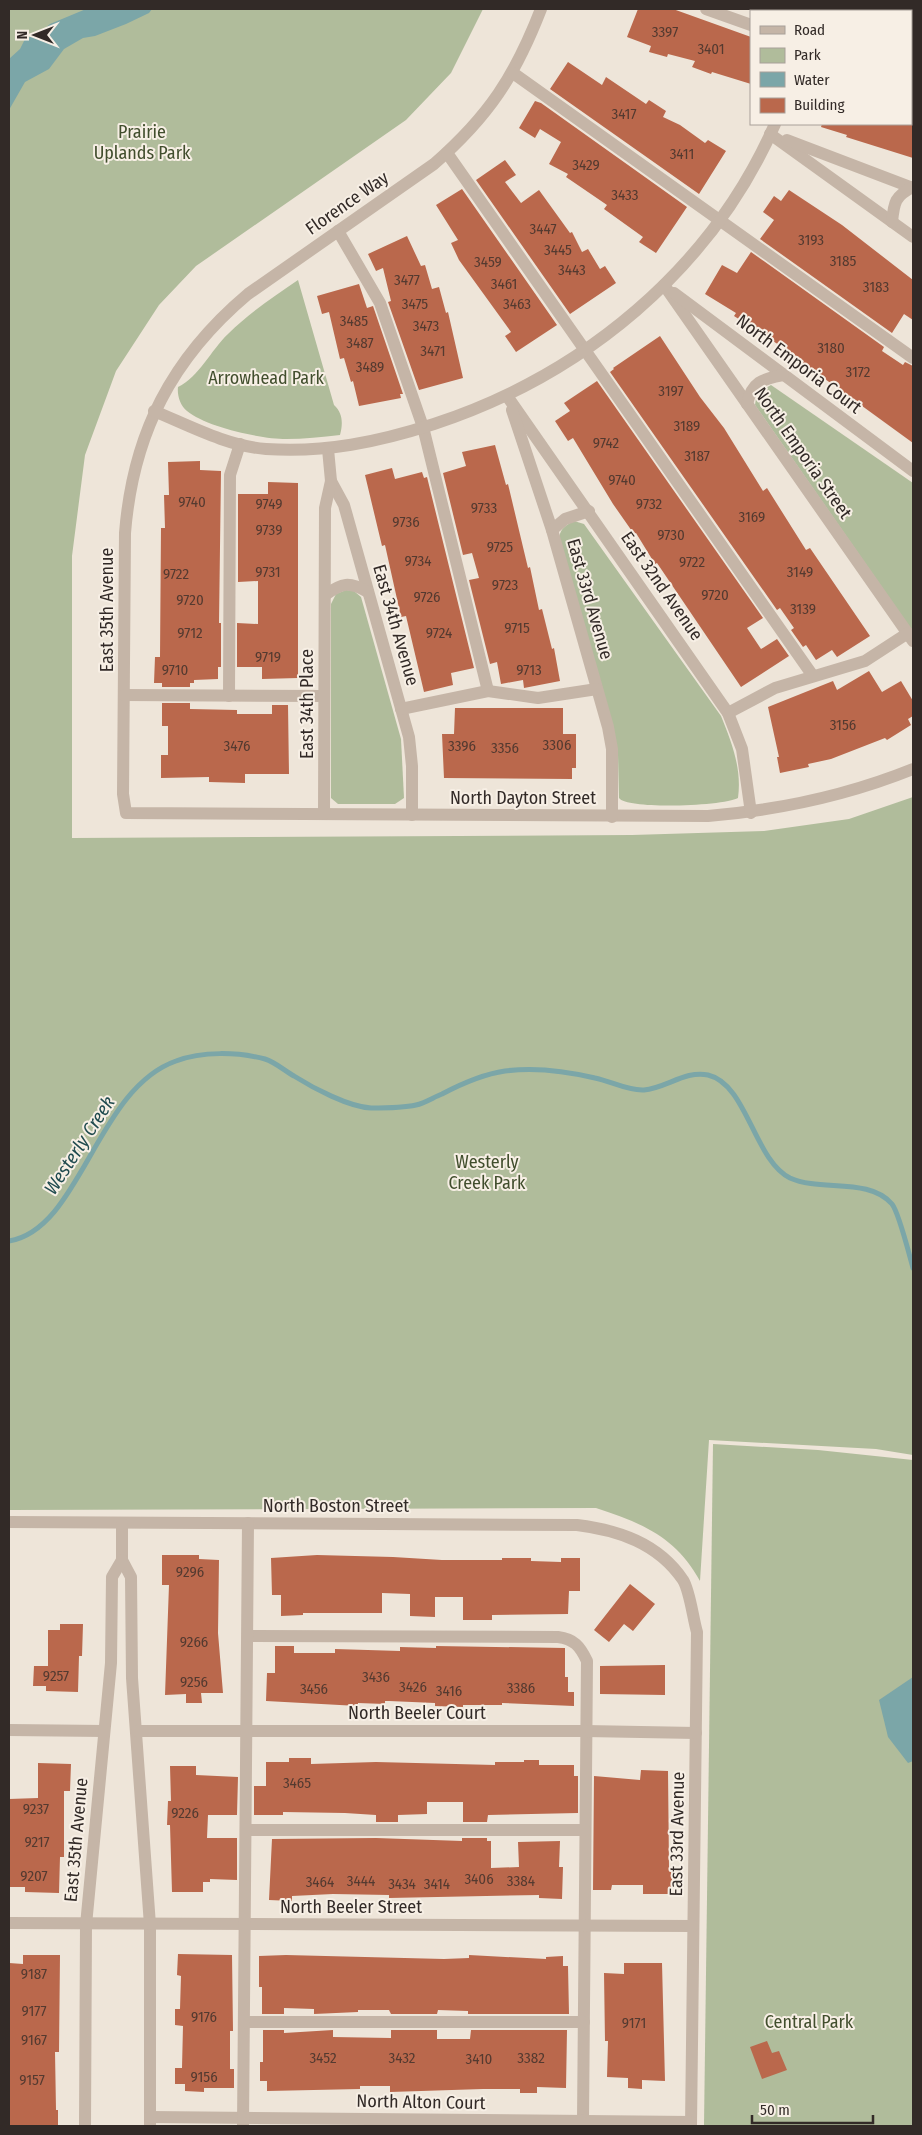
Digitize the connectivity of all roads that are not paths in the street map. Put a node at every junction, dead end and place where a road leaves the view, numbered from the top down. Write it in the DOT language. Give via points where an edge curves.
graph roads {
  1 [pos="541,9"];
  2 [pos="706,9"];
  3 [pos="750,25"];
  4 [pos="513,73"];
  5 [pos="773,129"];
  6 [pos="447,153"];
  7 [pos="913,188"];
  8 [pos="720,220"];
  9 [pos="892,222"];
  10 [pos="338,231"];
  11 [pos="913,237"];
  12 [pos="664,286"];
  13 [pos="703,315"];
  14 [pos="704,342"];
  15 [pos="586,350"];
  16 [pos="913,358"];
  17 [pos="782,375"];
  18 [pos="507,396"];
  19 [pos="747,404"];
  20 [pos="154,411"];
  21 [pos="423,428"];
  22 [pos="240,444"];
  23 [pos="328,449"];
  24 [pos="526,454"];
  25 [pos="553,461"];
  26 [pos="913,471"];
  27 [pos="331,481"];
  28 [pos="589,511"];
  29 [pos="552,530"];
  30 [pos="368,592"];
  31 [pos="325,595"];
  32 [pos="910,637"];
  33 [pos="813,676"];
  34 [pos="597,689"];
  35 [pos="488,692"];
  36 [pos="124,695"];
  37 [pos="229,696"];
  38 [pos="324,696"];
  39 [pos="401,709"];
  40 [pos="728,713"];
  41 [pos="913,769"];
  42 [pos="126,813"];
  43 [pos="751,813"];
  44 [pos="324,814"];
  45 [pos="412,815"];
  46 [pos="612,816"];
  47 [pos="9,1522"];
  48 [pos="248,1523"];
  49 [pos="122,1524"];
  50 [pos="658,1553"];
  51 [pos="122,1560"];
  52 [pos="248,1636"];
  53 [pos="9,1730"];
  54 [pos="246,1730"];
  55 [pos="104,1731"];
  56 [pos="137,1731"];
  57 [pos="586,1731"];
  58 [pos="696,1733"];
  59 [pos="246,1830"];
  60 [pos="585,1830"];
  61 [pos="9,1923"];
  62 [pos="86,1924"];
  63 [pos="150,1924"];
  64 [pos="244,1924"];
  65 [pos="584,1925"];
  66 [pos="694,1926"];
  67 [pos="244,2022"];
  68 [pos="584,2022"];
  69 [pos="150,2122"];
  70 [pos="243,2122"];
  71 [pos="341,2122"];
  72 [pos="498,2123"];
  73 [pos="589,2123"];
  74 [pos="691,2124"];
  75 [pos="85,2126"];
  1 -- 4 [label="street, Florence Way"];
  2 -- 3 [label="street"];
  4 -- 6 [label="street, Florence Way" via="487,111"];
  4 -- 8 [label="street"];
  5 -- 7 [label="street"];
  5 -- 8 [label="street"];
  5 -- 9 [label="street"];
  6 -- 10 [label="street, Florence Way"];
  6 -- 15 [label="street"];
  7 -- 9 [label="street" via="900,194"];
  8 -- 12 [label="street"];
  8 -- 16 [label="street"];
  9 -- 11 [label="street"];
  10 -- 20 [label="street, Florence Way" via="227,311 175,374"];
  10 -- 21 [label="street" via="380,303"];
  12 -- 13 [label="street, North Emporia Court"];
  12 -- 14 [label="street, North Emporia Street"];
  12 -- 15 [label="street"];
  13 -- 14 [label="street"];
  13 -- 17 [label="street, North Emporia Court"];
  14 -- 19 [label="street, North Emporia Street"];
  15 -- 18 [label="street"];
  15 -- 33 [label="street"];
  17 -- 19 [label="street" via="765,379 750,390"];
  17 -- 26 [label="street, North Emporia Court"];
  18 -- 21 [label="street"];
  18 -- 24 [label="street, East 33rd Avenue"];
  18 -- 25 [label="street, East 32nd Avenue"];
  19 -- 32 [label="street, North Emporia Street"];
  20 -- 22 [label="street"];
  20 -- 36 [label="street, East 35th Avenue" via="136,463 128,501"];
  21 -- 23 [label="street" via="383,440"];
  21 -- 35 [label="street"];
  22 -- 23 [label="street" via="264,449"];
  22 -- 37 [label="street" via="230,475"];
  23 -- 27 [label="street, East 34th Avenue"];
  24 -- 25 [label="street"];
  24 -- 29 [label="street, East 33rd Avenue"];
  25 -- 28 [label="street, East 32nd Avenue"];
  27 -- 30 [label="street, East 34th Avenue" via="344,505"];
  27 -- 31 [label="street, East 34th Place" via="325,508"];
  28 -- 29 [label="street" via="566,519"];
  28 -- 40 [label="street, East 32nd Avenue"];
  29 -- 34 [label="street, East 33rd Avenue"];
  30 -- 31 [label="street" via="348,584"];
  30 -- 39 [label="street, East 34th Avenue"];
  31 -- 38 [label="street, East 34th Place"];
  32 -- 33 [label="street" via="865,661"];
  33 -- 40 [label="street" via="775,688"];
  34 -- 35 [label="street" via="538,698"];
  34 -- 46 [label="street, East 33rd Avenue" via="612,749"];
  35 -- 39 [label="street"];
  36 -- 37 [label="street"];
  36 -- 42 [label="street, East 35th Avenue" via="123,794"];
  37 -- 38 [label="street"];
  38 -- 44 [label="street, East 34th Place"];
  39 -- 45 [label="street, East 34th Avenue" via="409,736"];
  40 -- 43 [label="street, East 32nd Avenue" via="742,749"];
  41 -- 43 [label="street, North Dayton Street" via="832,797"];
  42 -- 44 [label="street, North Dayton Street"];
  43 -- 46 [label="street, North Dayton Street"];
  44 -- 45 [label="street, North Dayton Street"];
  45 -- 46 [label="street, North Dayton Street"];
  47 -- 49 [label="street, North Boston Street"];
  48 -- 49 [label="street, North Boston Street"];
  48 -- 50 [label="street, North Boston Street" via="577,1525 607,1528"];
  48 -- 52 [label="street"];
  49 -- 51 [label="street, East 35th Avenue"];
  50 -- 58 [label="street, East 33rd Avenue" via="684,1581 697,1632"];
  51 -- 55 [label="street, East 35th Avenue" via="112,1577 111,1663"];
  51 -- 56 [label="street, East 35th Avenue" via="131,1577 131,1644"];
  52 -- 54 [label="street"];
  52 -- 57 [label="street" via="571,1639 581,1647 587,1660"];
  53 -- 55 [label="street"];
  54 -- 56 [label="street, North Beeler Court"];
  54 -- 57 [label="street, North Beeler Court"];
  54 -- 59 [label="street"];
  55 -- 62 [label="street, East 35th Avenue"];
  56 -- 63 [label="street, East 35th Avenue"];
  57 -- 58 [label="street, North Beeler Court"];
  57 -- 60 [label="street"];
  58 -- 66 [label="street, East 33rd Avenue"];
  59 -- 60 [label="street"];
  59 -- 64 [label="street"];
  60 -- 65 [label="street"];
  61 -- 62 [label="street, North Beeler Street"];
  62 -- 63 [label="street, North Beeler Street"];
  62 -- 75 [label="street, East 35th Avenue"];
  63 -- 64 [label="street, North Beeler Street"];
  63 -- 69 [label="street, East 35th Avenue"];
  64 -- 65 [label="street, North Beeler Street"];
  64 -- 67 [label="street"];
  65 -- 66 [label="street, North Beeler Street"];
  65 -- 68 [label="street"];
  66 -- 74 [label="street, East 33rd Avenue"];
  67 -- 68 [label="street"];
  67 -- 70 [label="street"];
  68 -- 73 [label="street"];
  69 -- 70 [label="street, North Alton Court"];
  70 -- 71 [label="street, North Alton Court"];
  71 -- 72 [label="street, North Alton Court"];
  72 -- 73 [label="street, North Alton Court"];
  73 -- 74 [label="street, North Alton Court"];
}
